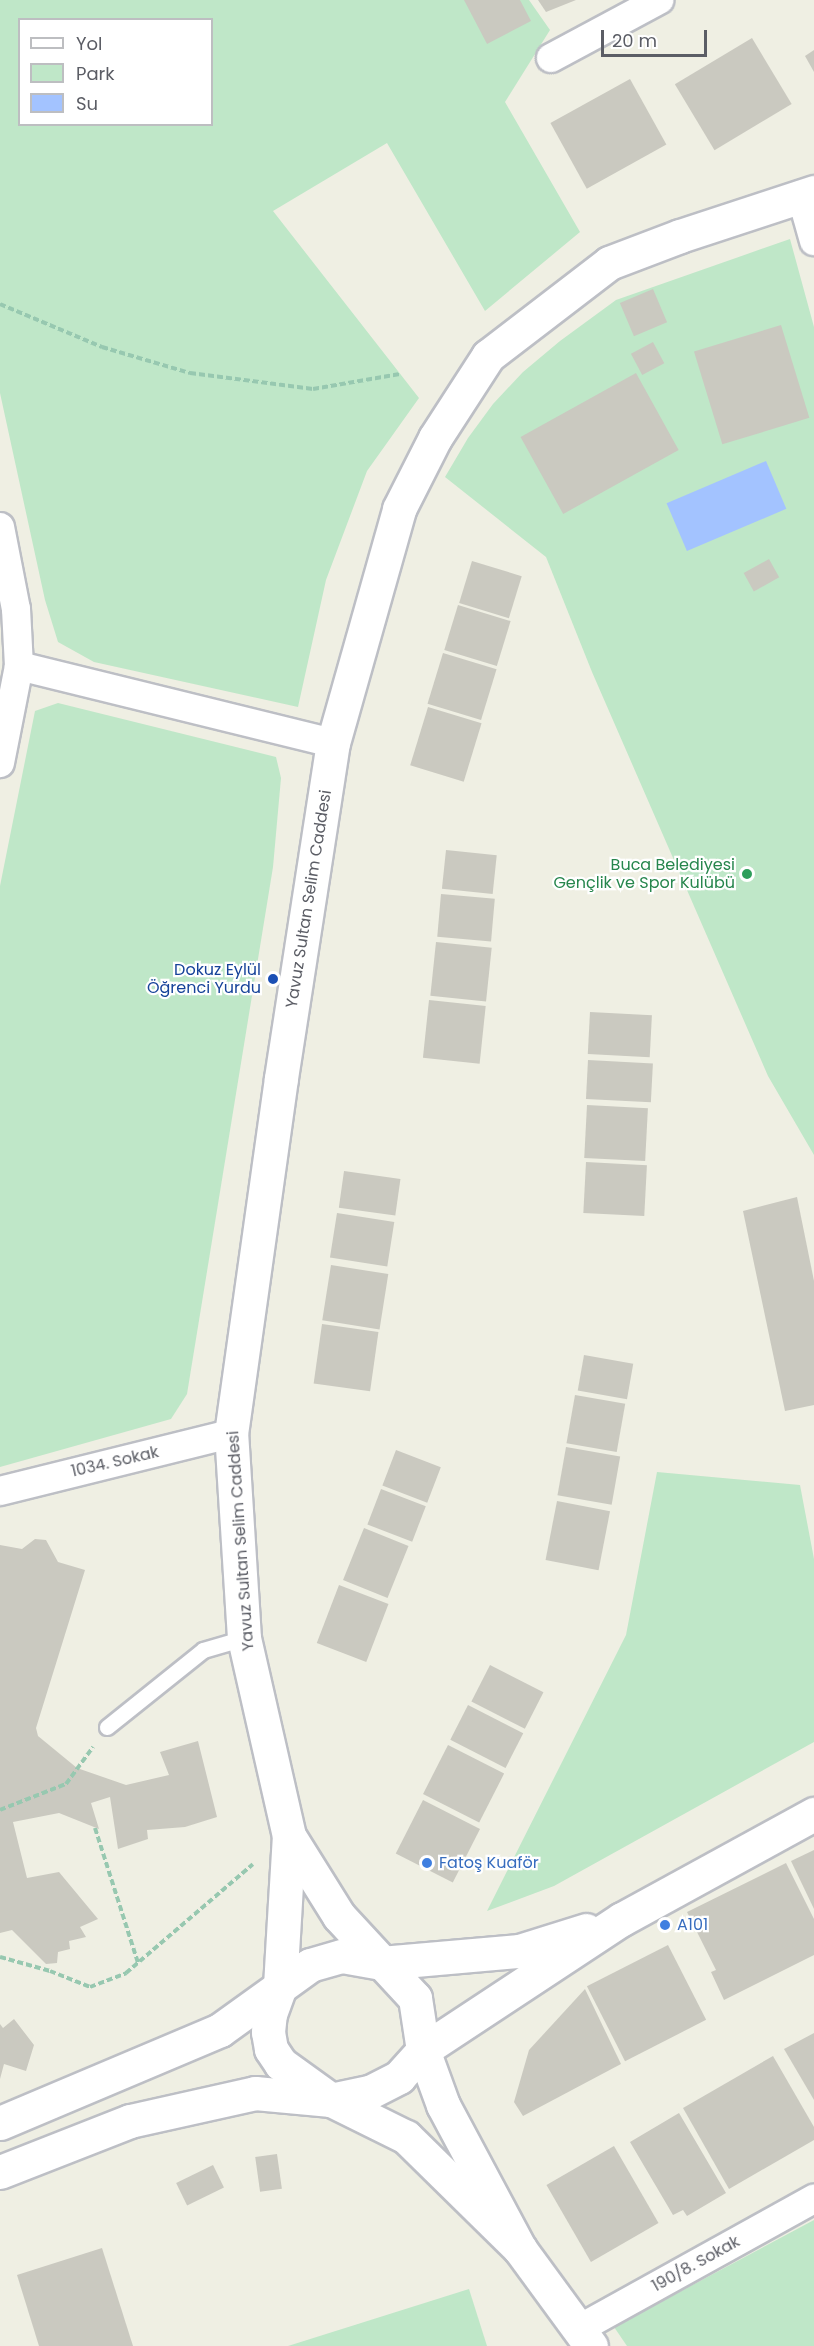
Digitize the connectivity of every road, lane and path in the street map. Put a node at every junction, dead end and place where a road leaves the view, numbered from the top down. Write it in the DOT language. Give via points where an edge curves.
graph roads {
  1 [pos="659,0"];
  2 [pos="551,58"];
  3 [pos="807,193"];
  4 [pos="814,241"];
  5 [pos="0,304"];
  6 [pos="400,374"];
  7 [pos="0,527"];
  8 [pos="4,567"];
  9 [pos="19,666"];
  10 [pos="333,743"];
  11 [pos="0,763"];
  12 [pos="231,1434"];
  13 [pos="0,1491"];
  14 [pos="244,1638"];
  15 [pos="107,1727"];
  16 [pos="0,1810"];
  17 [pos="814,1814"];
  18 [pos="95,1827"];
  19 [pos="289,1836"];
  20 [pos="622,1919"];
  21 [pos="0,1957"];
  22 [pos="138,1963"];
  23 [pos="381,1963"];
  24 [pos="280,1986"];
  25 [pos="423,2050"];
  26 [pos="332,2100"];
  27 [pos="0,2123"];
  28 [pos="0,2172"];
  29 [pos="814,2199"];
  30 [pos="520,2249"];
  31 [pos="585,2337"];
  1 -- 2 [label="street"];
  3 -- 4 [label="street"];
  3 -- 10 [label="main road, Yavuz Sultan Selim Caddesi" via="609,263 488,356 435,438 399,509"];
  5 -- 6 [label="path" via="102,347 190,372 313,389"];
  7 -- 8 [label="street"];
  8 -- 9 [label="street" via="16,609"];
  9 -- 10 [label="street"];
  9 -- 11 [label="street"];
  10 -- 12 [label="main road, Yavuz Sultan Selim Caddesi"];
  12 -- 13 [label="street, 1034. Sokak"];
  12 -- 14 [label="main road, Yavuz Sultan Selim Caddesi"];
  14 -- 15 [label="lane" via="203,1650"];
  14 -- 19 [label="main road, Yavuz Sultan Selim Caddesi"];
  15 -- 16 [label="path" via="66,1784"];
  17 -- 20 [label="main road"];
  18 -- 22 [label="path"];
  19 -- 22 [label="path"];
  19 -- 23 [label="main road" via="339,1916"];
  19 -- 24 [label="main road"];
  20 -- 23 [label="main road" via="519,1951"];
  20 -- 25 [label="main road"];
  21 -- 22 [label="path" via="90,1987 126,1973"];
  23 -- 24 [label="main road" via="342,1956 310,1965"];
  23 -- 25 [label="main road" via="415,1998"];
  24 -- 26 [label="main road" via="270,2014 271,2049 281,2064"];
  24 -- 27 [label="main road" via="220,2030"];
  25 -- 26 [label="main road" via="399,2077 370,2092"];
  25 -- 30 [label="main road" via="443,2105"];
  26 -- 28 [label="main road" via="255,2093 130,2121"];
  26 -- 30 [label="main road" via="405,2137"];
  29 -- 31 [label="street, 190/8. Sokak"];
  30 -- 31 [label="main road"];
}
